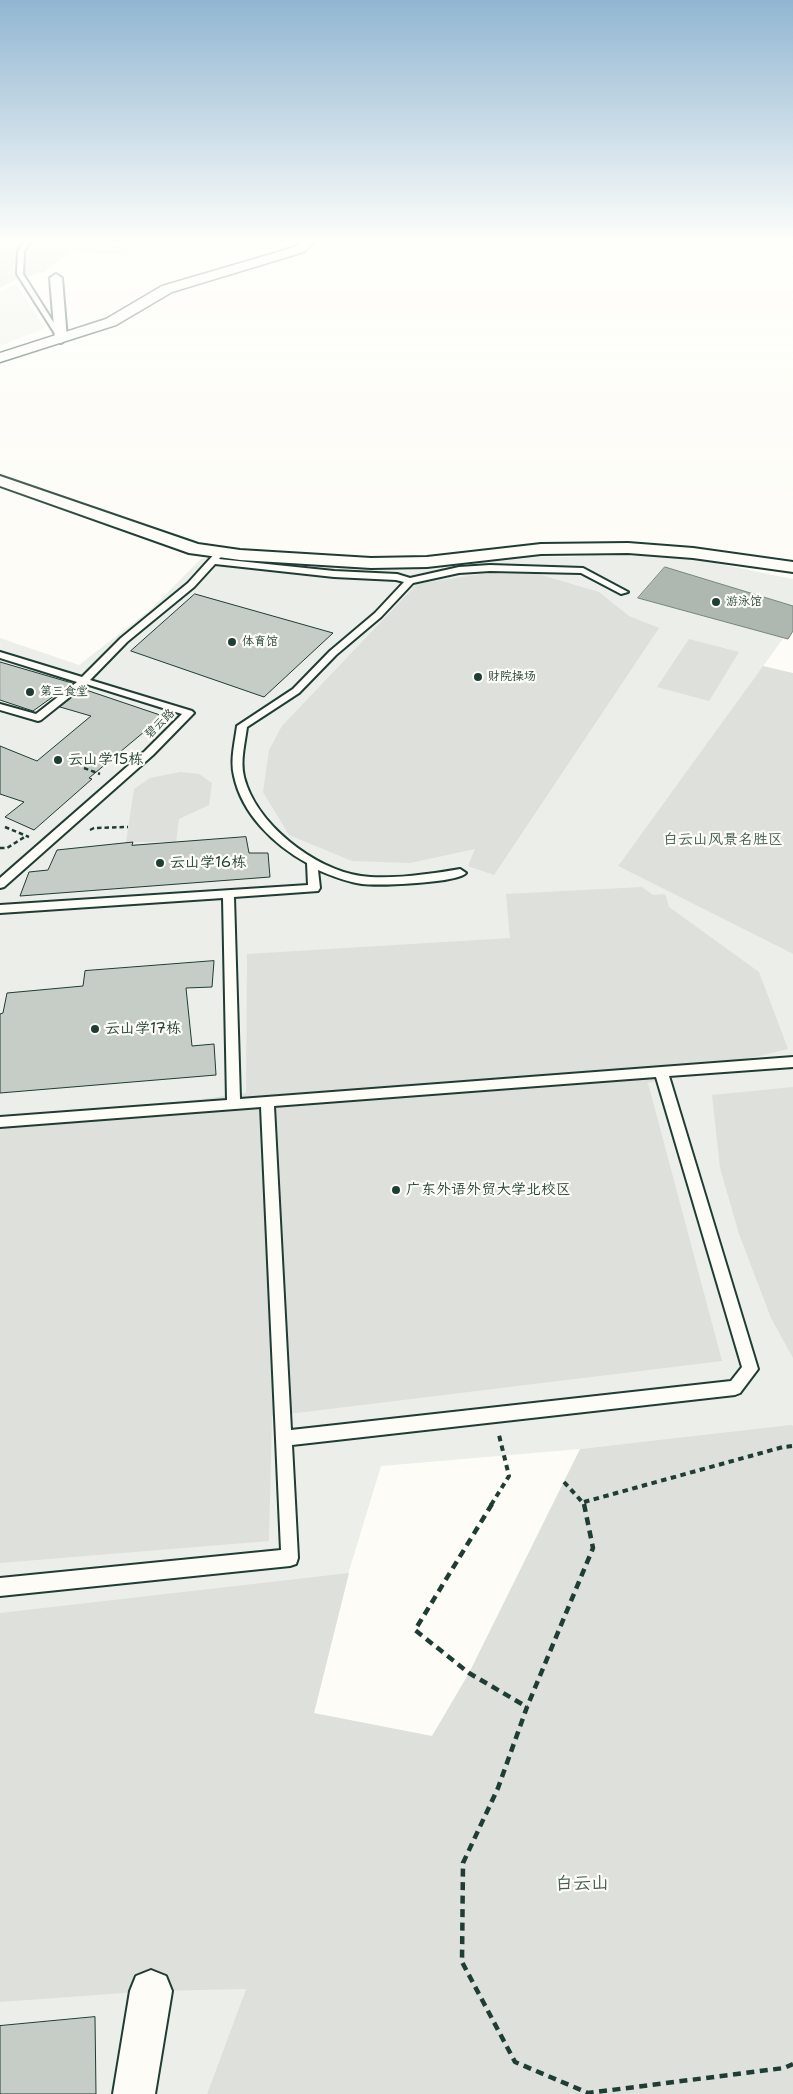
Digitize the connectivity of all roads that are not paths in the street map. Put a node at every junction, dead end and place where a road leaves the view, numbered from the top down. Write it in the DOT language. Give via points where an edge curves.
graph roads {
  1 [pos="61,339"];
  2 [pos="0,358"];
  3 [pos="0,481"];
  4 [pos="216,557"];
  5 [pos="793,567"];
  6 [pos="410,581"];
  7 [pos="624,592"];
  8 [pos="0,655"];
  9 [pos="84,680"];
  10 [pos="0,707"];
  11 [pos="312,861"];
  12 [pos="460,873"];
  13 [pos="0,884"];
  14 [pos="228,893"];
  15 [pos="0,909"];
  16 [pos="793,1062"];
  17 [pos="660,1072"];
  18 [pos="267,1102"];
  19 [pos="234,1104"];
  20 [pos="0,1122"];
  21 [pos="284,1438"];
  22 [pos="0,1587"];
  23 [pos="151,1991"];
  24 [pos="134,2094"];
  1 -- 2 [label="street"];
  3 -- 4 [label="street"];
  4 -- 5 [label="street" via="427,562 541,549 628,548 693,552"];
  4 -- 6 [label="lane" via="334,574 397,576"];
  4 -- 9 [label="lane" via="191,585 124,640"];
  6 -- 7 [label="lane" via="459,570 547,568 583,570"];
  6 -- 11 [label="lane" via="296,691 242,726 239,777 247,799 268,830"];
  8 -- 9 [label="lane, 碧云路"];
  9 -- 10 [label="lane" via="38,718"];
  9 -- 13 [label="lane, 碧云路" via="190,713"];
  11 -- 12 [label="lane" via="334,873 362,880 420,880"];
  11 -- 14 [label="lane" via="314,888"];
  14 -- 15 [label="lane"];
  14 -- 19 [label="lane"];
  16 -- 17 [label="lane"];
  17 -- 18 [label="lane"];
  17 -- 21 [label="lane" via="750,1369 735,1388"];
  18 -- 19 [label="lane"];
  18 -- 21 [label="lane"];
  19 -- 20 [label="lane"];
  21 -- 22 [label="lane" via="290,1558"];
  23 -- 24 [label="street"];
}
